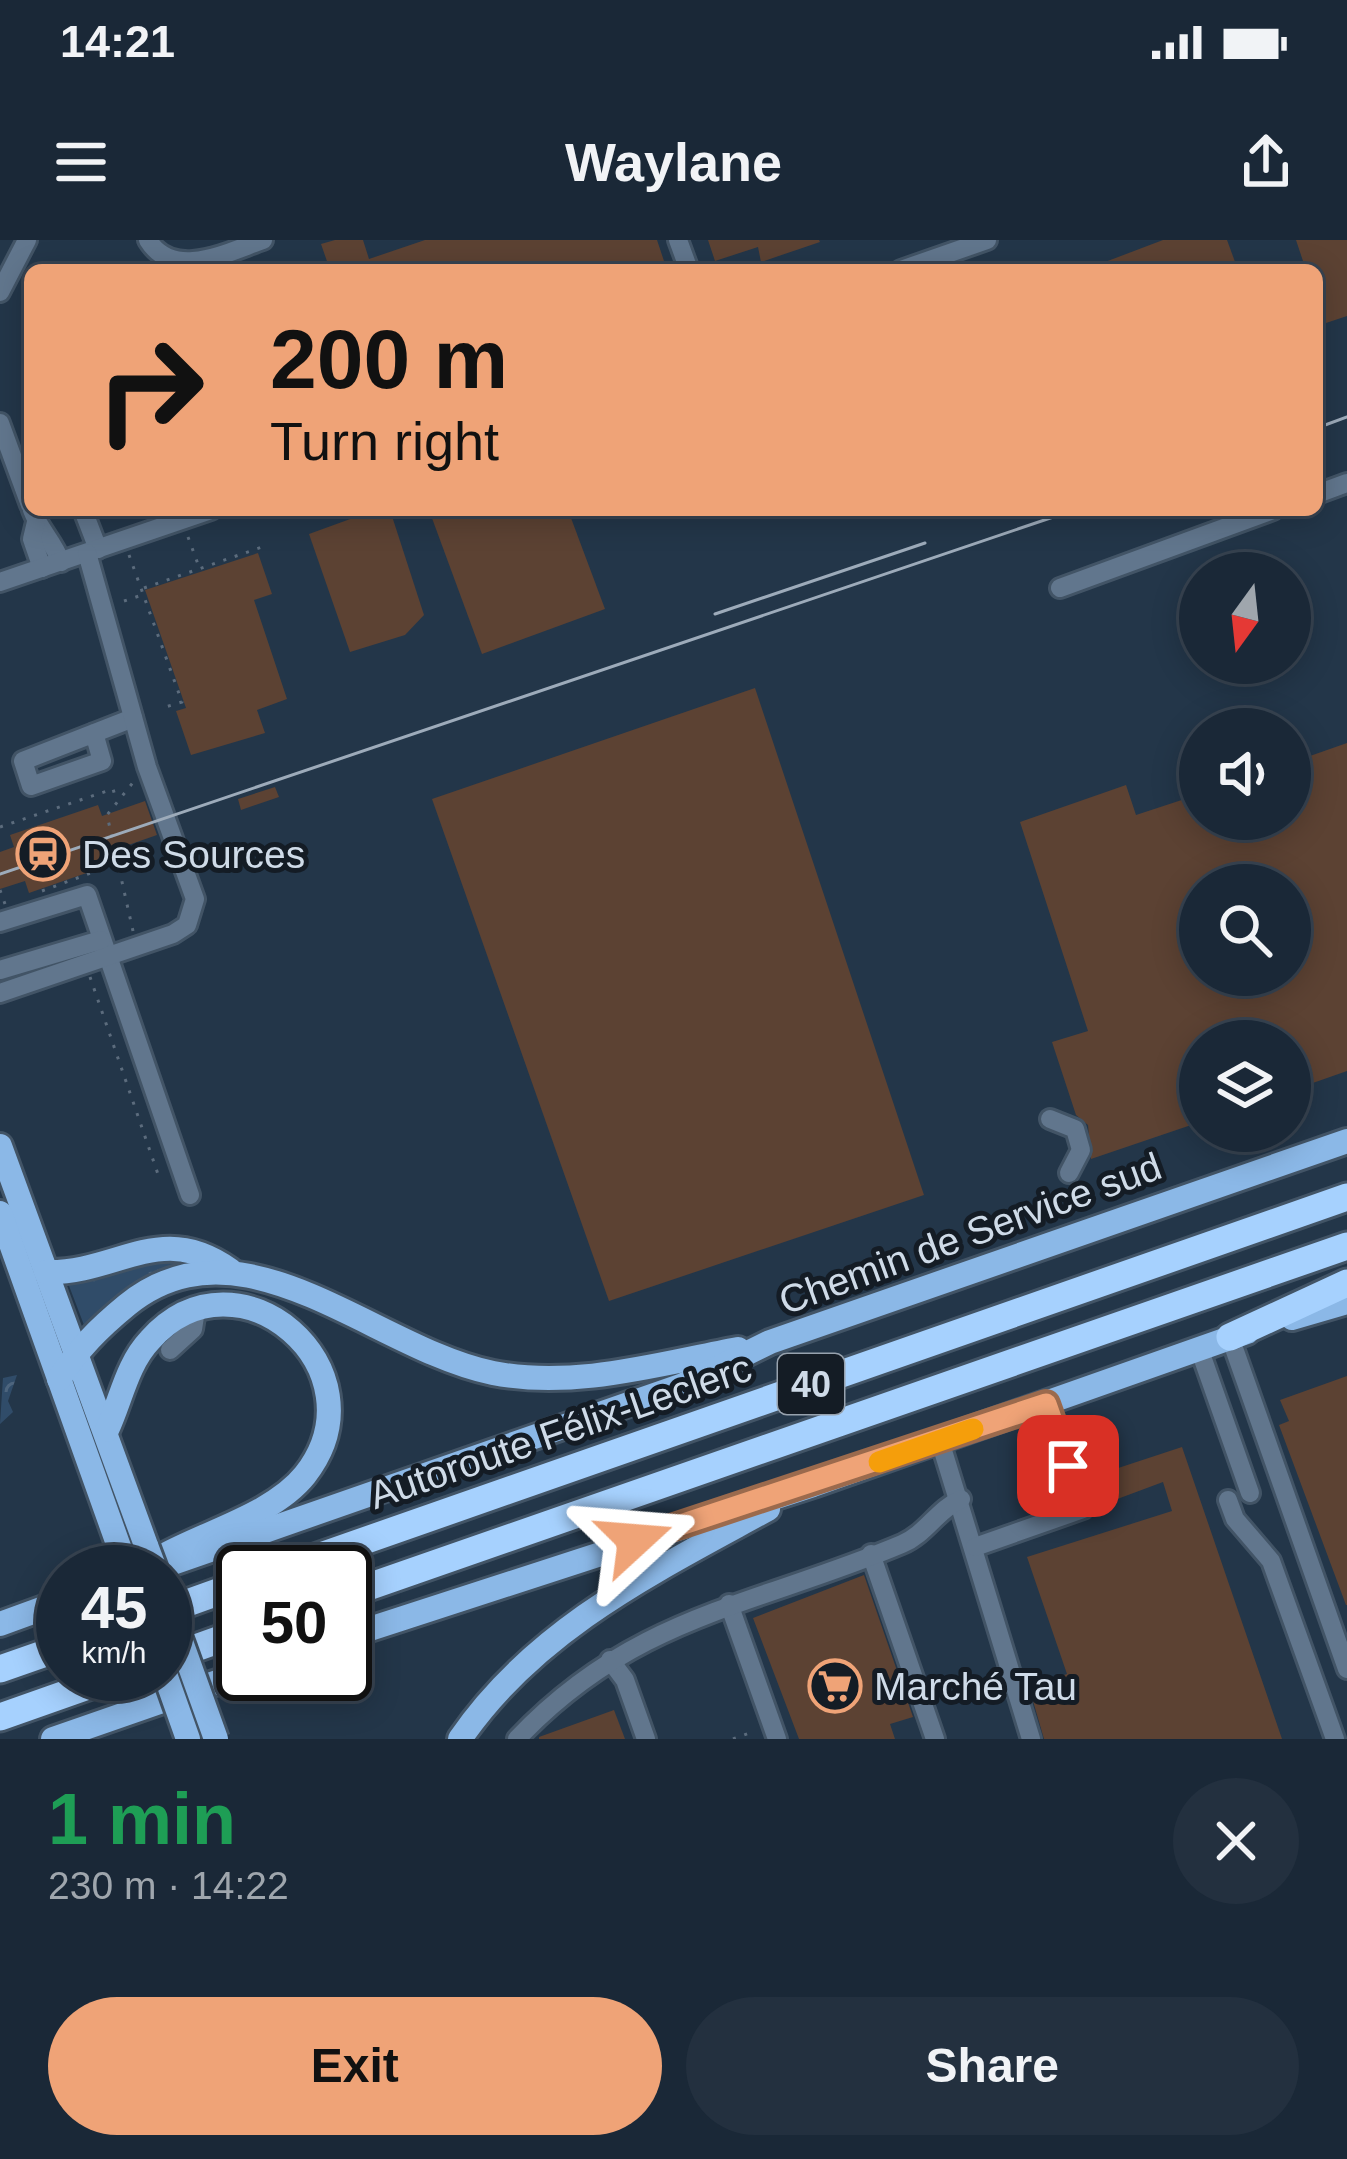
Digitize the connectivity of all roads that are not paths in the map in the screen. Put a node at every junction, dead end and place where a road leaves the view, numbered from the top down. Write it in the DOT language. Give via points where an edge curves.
graph roads {
  1 [pos="14,240"];
  2 [pos="27,240"];
  3 [pos="148,240"];
  4 [pos="263,240"];
  5 [pos="987,240"];
  6 [pos="918,264"];
  7 [pos="0,289"];
  8 [pos="0,423"];
  9 [pos="24,488"];
  10 [pos="36,516"];
  11 [pos="84,516"];
  12 [pos="194,516"];
  13 [pos="1257,516"];
  14 [pos="93,551"];
  15 [pos="52,565"];
  16 [pos="0,582"];
  17 [pos="1060,588"];
  18 [pos="134,718"];
  19 [pos="94,734"];
  20 [pos="3,913"];
  21 [pos="103,948"];
  22 [pos="0,970"];
  23 [pos="0,993"];
  24 [pos="1051,1119"];
  25 [pos="1347,1141"];
  26 [pos="0,1146"];
  27 [pos="1069,1173"];
  28 [pos="190,1195"];
  29 [pos="1347,1198"];
  30 [pos="0,1213"];
  31 [pos="1347,1246"];
  32 [pos="232,1271"];
  33 [pos="46,1273"];
  34 [pos="1347,1283"];
  35 [pos="1347,1301"];
  36 [pos="196,1310"];
  37 [pos="1230,1337"];
  38 [pos="770,1342"];
  39 [pos="1199,1348"];
  40 [pos="170,1350"];
  41 [pos="74,1354"];
  42 [pos="59,1379"];
  43 [pos="1046,1404"];
  44 [pos="107,1430"];
  45 [pos="940,1441"];
  46 [pos="812,1485"];
  47 [pos="1250,1493"];
  48 [pos="961,1498"];
  49 [pos="1228,1500"];
  50 [pos="120,1545"];
  51 [pos="147,1545"];
  52 [pos="183,1545"];
  53 [pos="351,1545"];
  54 [pos="975,1546"];
  55 [pos="871,1555"];
  56 [pos="192,1556"];
  57 [pos="372,1586"];
  58 [pos="729,1604"];
  59 [pos="36,1611"];
  60 [pos="0,1624"];
  61 [pos="372,1628"];
  62 [pos="36,1656"];
  63 [pos="610,1660"];
  64 [pos="0,1669"];
  65 [pos="1347,1669"];
  66 [pos="192,1672"];
  67 [pos="216,1683"];
  68 [pos="47,1701"];
  69 [pos="175,1701"];
  70 [pos="0,1718"];
  71 [pos="770,1734"];
  72 [pos="75,1735"];
  73 [pos="53,1739"];
  74 [pos="188,1739"];
  75 [pos="216,1739"];
  76 [pos="460,1739"];
  77 [pos="517,1739"];
  78 [pos="646,1739"];
  79 [pos="935,1739"];
  80 [pos="1031,1739"];
  81 [pos="1335,1739"];
  1 -- 7 [label="street"];
  2 -- 7 [label="street"];
  3 -- 4 [label="street" via="165,257 195,262"];
  5 -- 6 [label="street"];
  8 -- 9 [label="street"];
  10 -- 15 [label="street" via="51,533"];
  11 -- 14 [label="street"];
  12 -- 14 [label="street"];
  13 -- 17 [label="street"];
  14 -- 15 [label="street"];
  14 -- 18 [label="street"];
  15 -- 16 [label="street"];
  18 -- 19 [label="street"];
  18 -- 21 [label="street" via="194,912 173,934"];
  20 -- 21 [label="street" via="63,893 87,895"];
  21 -- 22 [label="street"];
  21 -- 23 [label="street" via="85,963"];
  21 -- 28 [label="street"];
  24 -- 27 [label="street" via="1076,1129 1081,1150"];
  25 -- 38 [label="main road, Chemin de Service sud"];
  26 -- 33 [label="main road"];
  29 -- 53 [label="highway, Autoroute Félix-Leclerc / 40"];
  30 -- 42 [label="main road"];
  31 -- 57 [label="highway, 40"];
  32 -- 33 [label="main road" via="205,1252 171,1248"];
  32 -- 38 [label="main road" via="273,1281 452,1361 526,1378 610,1372"];
  32 -- 41 [label="main road" via="194,1272 151,1287"];
  33 -- 41 [label="main road"];
  34 -- 37 [label="highway"];
  35 -- 37 [label="main road"];
  36 -- 40 [label="street" via="193,1329"];
  36 -- 44 [label="main road" via="171,1320 142,1348"];
  36 -- 52 [label="main road" via="252,1308 304,1341 324,1379 324,1437 291,1489"];
  37 -- 39 [label="main road"];
  37 -- 65 [label="street"];
  38 -- 56 [label="main road, Chemin de Service sud" via="683,1385"];
  39 -- 43 [label="main road"];
  39 -- 47 [label="street"];
  41 -- 42 [label="main road"];
  41 -- 44 [label="main road"];
  42 -- 50 [label="main road"];
  43 -- 45 [label="main road"];
  43 -- 54 [label="street" via="1083,1509"];
  44 -- 51 [label="main road, bridge"];
  45 -- 46 [label="main road"];
  45 -- 48 [label="street"];
  46 -- 61 [label="main road"];
  46 -- 76 [label="main road" via="579,1619 517,1671"];
  48 -- 54 [label="street"];
  48 -- 55 [label="street" via="910,1540"];
  49 -- 81 [label="street" via="1234,1519 1271,1561"];
  54 -- 80 [label="street"];
  55 -- 58 [label="street"];
  55 -- 79 [label="street"];
  58 -- 63 [label="street"];
  58 -- 71 [label="street"];
  59 -- 60 [label="main road"];
  62 -- 64 [label="highway"];
  63 -- 77 [label="street"];
  63 -- 78 [label="street"];
  66 -- 75 [label="main road, bridge"];
  67 -- 72 [label="main road"];
  68 -- 70 [label="highway"];
  69 -- 74 [label="main road, bridge"];
  72 -- 73 [label="main road"];
}
